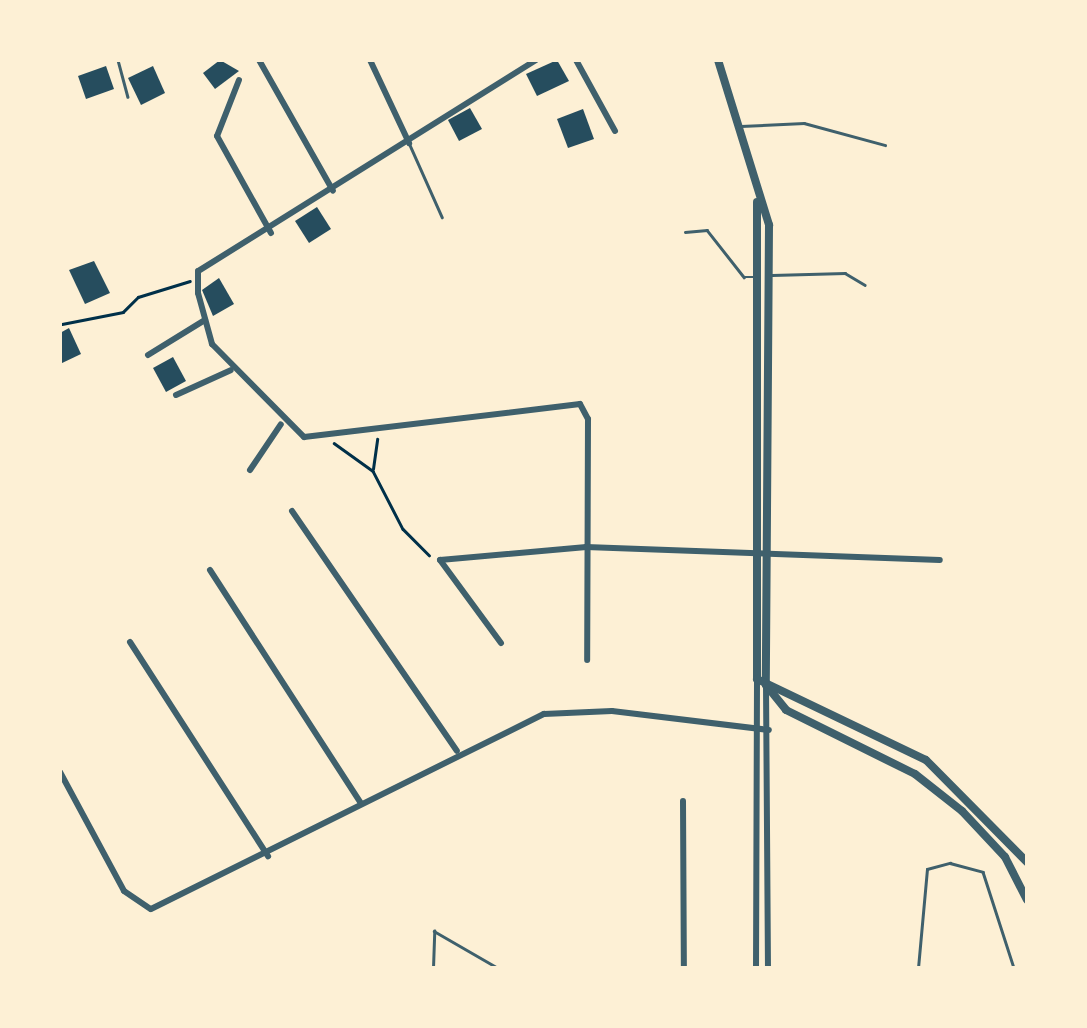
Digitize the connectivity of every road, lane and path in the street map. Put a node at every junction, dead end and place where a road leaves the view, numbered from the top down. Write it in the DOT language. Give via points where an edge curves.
graph roads {
  1 [pos="118,60"];
  2 [pos="259,60"];
  3 [pos="370,60"];
  4 [pos="536,60"];
  5 [pos="576,60"];
  6 [pos="718,60"];
  7 [pos="240,80"];
  8 [pos="128,97"];
  9 [pos="739,126"];
  10 [pos="615,131"];
  11 [pos="409,143"];
  12 [pos="885,145"];
  13 [pos="333,191"];
  14 [pos="756,195"];
  15 [pos="442,217"];
  16 [pos="685,232"];
  17 [pos="271,233"];
  18 [pos="757,276"];
  19 [pos="771,276"];
  20 [pos="198,279"];
  21 [pos="864,284"];
  22 [pos="205,320"];
  23 [pos="62,324"];
  24 [pos="148,355"];
  25 [pos="231,370"];
  26 [pos="176,395"];
  27 [pos="396,422"];
  28 [pos="281,424"];
  29 [pos="320,434"];
  30 [pos="250,470"];
  31 [pos="373,471"];
  32 [pos="292,512"];
  33 [pos="586,547"];
  34 [pos="763,550"];
  35 [pos="440,560"];
  36 [pos="940,560"];
  37 [pos="210,570"];
  38 [pos="130,642"];
  39 [pos="502,642"];
  40 [pos="588,660"];
  41 [pos="756,679"];
  42 [pos="766,685"];
  43 [pos="756,728"];
  44 [pos="769,730"];
  45 [pos="457,751"];
  46 [pos="60,772"];
  47 [pos="361,802"];
  48 [pos="683,802"];
  49 [pos="268,856"];
  50 [pos="1027,862"];
  51 [pos="1027,900"];
  52 [pos="433,968"];
  53 [pos="498,968"];
  54 [pos="684,968"];
  55 [pos="756,968"];
  56 [pos="768,968"];
  57 [pos="918,968"];
  58 [pos="1014,968"];
  1 -- 8 [label="lane"];
  2 -- 13 [label="street"];
  3 -- 11 [label="street"];
  4 -- 11 [label="street"];
  5 -- 10 [label="street"];
  6 -- 9 [label="street"];
  7 -- 17 [label="street" via="218,136"];
  9 -- 12 [label="lane" via="804,123"];
  9 -- 14 [label="street"];
  11 -- 13 [label="street"];
  11 -- 15 [label="lane"];
  13 -- 17 [label="street"];
  14 -- 18 [label="street"];
  14 -- 19 [label="street" via="769,225"];
  16 -- 18 [label="lane" via="707,230 744,277"];
  17 -- 20 [label="street"];
  18 -- 19 [label="lane"];
  18 -- 34 [label="street"];
  19 -- 21 [label="lane" via="845,273"];
  19 -- 34 [label="street"];
  20 -- 22 [label="street"];
  20 -- 23 [label="path" via="138,297 122,312"];
  22 -- 24 [label="street"];
  22 -- 25 [label="street"];
  25 -- 26 [label="street"];
  25 -- 28 [label="street"];
  27 -- 29 [label="street"];
  27 -- 31 [label="path" via="378,438"];
  27 -- 33 [label="street" via="580,404 588,419"];
  28 -- 29 [label="street"];
  28 -- 30 [label="street"];
  29 -- 31 [label="path"];
  31 -- 35 [label="path" via="403,529"];
  32 -- 45 [label="street"];
  33 -- 34 [label="street"];
  33 -- 35 [label="street"];
  33 -- 40 [label="street"];
  34 -- 36 [label="street"];
  34 -- 41 [label="street"];
  34 -- 42 [label="street"];
  35 -- 39 [label="street"];
  37 -- 47 [label="street"];
  38 -- 49 [label="street"];
  41 -- 42 [label="street"];
  41 -- 43 [label="street"];
  42 -- 44 [label="street"];
  42 -- 50 [label="street" via="840,712 926,760"];
  42 -- 51 [label="street" via="786,710 915,774 962,811 1005,857"];
  43 -- 44 [label="street"];
  43 -- 45 [label="street" via="612,710 544,714"];
  43 -- 55 [label="street"];
  44 -- 56 [label="street"];
  45 -- 47 [label="street"];
  46 -- 49 [label="street" via="137,905 151,909"];
  47 -- 49 [label="street"];
  48 -- 54 [label="street"];
  52 -- 53 [label="lane" via="434,931"];
  57 -- 58 [label="lane" via="927,868 950,863 983,872"];
}
